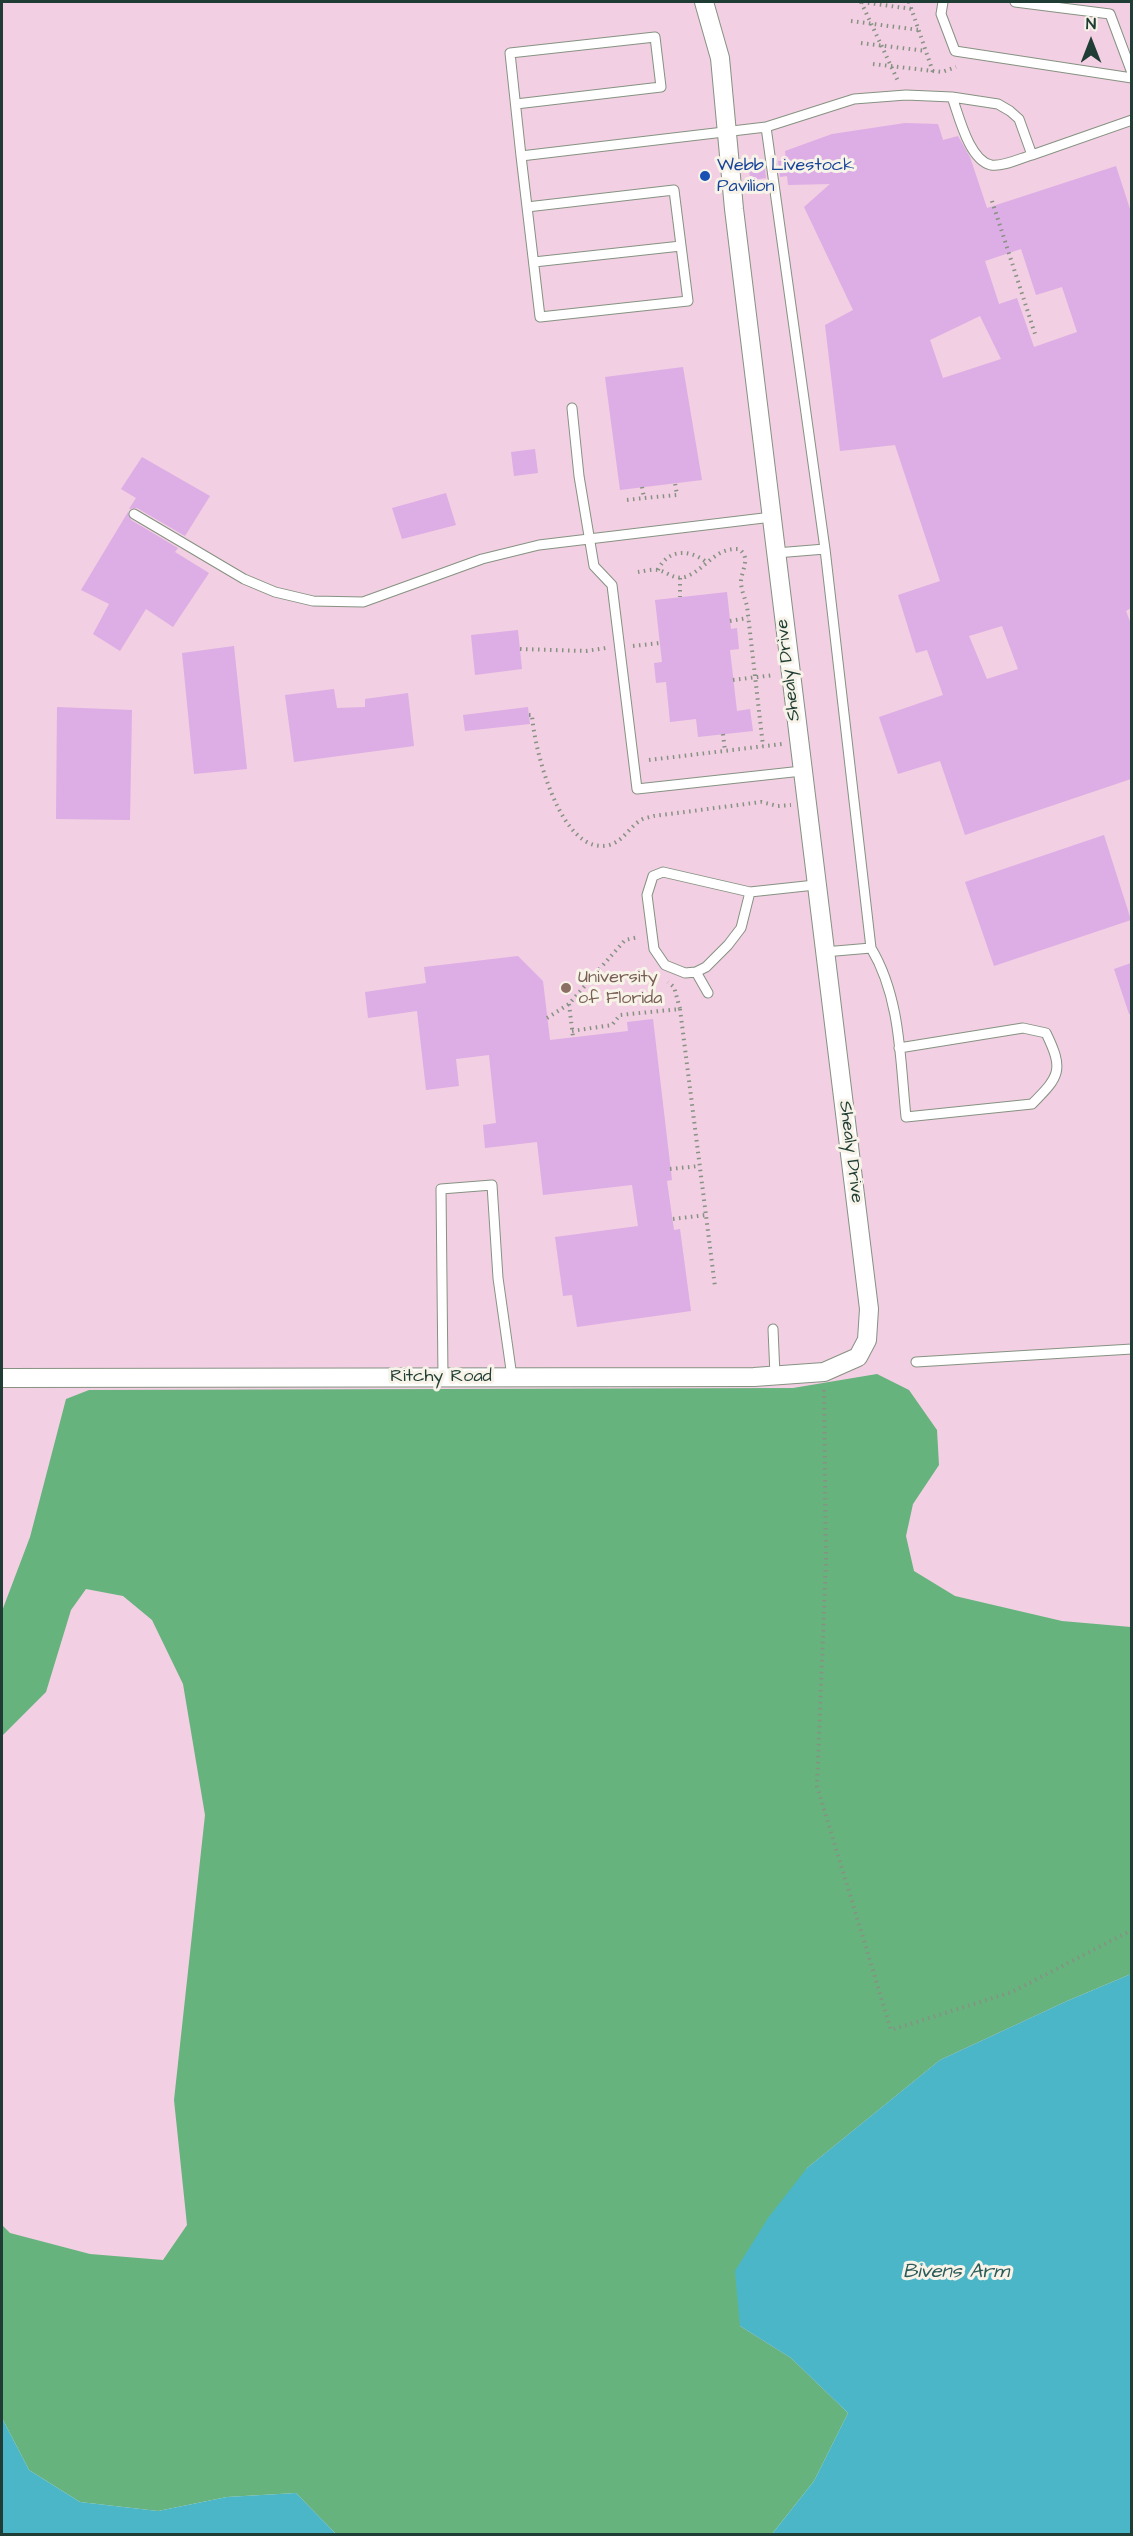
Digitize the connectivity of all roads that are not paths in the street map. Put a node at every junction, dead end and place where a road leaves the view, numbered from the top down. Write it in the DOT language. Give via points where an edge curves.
graph roads {
  1 [pos="704,2"];
  2 [pos="943,2"];
  3 [pos="1015,2"];
  4 [pos="1131,73"];
  5 [pos="1131,78"];
  6 [pos="952,97"];
  7 [pos="516,104"];
  8 [pos="1131,120"];
  9 [pos="766,127"];
  10 [pos="726,131"];
  11 [pos="1032,154"];
  12 [pos="521,156"];
  13 [pos="527,207"];
  14 [pos="681,246"];
  15 [pos="534,262"];
  16 [pos="572,408"];
  17 [pos="134,514"];
  18 [pos="771,517"];
  19 [pos="589,539"];
  20 [pos="825,549"];
  21 [pos="776,553"];
  22 [pos="802,771"];
  23 [pos="815,885"];
  24 [pos="750,892"];
  25 [pos="871,948"];
  26 [pos="824,952"];
  27 [pos="696,972"];
  28 [pos="708,993"];
  29 [pos="899,1048"];
  30 [pos="773,1329"];
  31 [pos="867,1340"];
  32 [pos="1131,1349"];
  33 [pos="916,1362"];
  34 [pos="775,1375"];
  35 [pos="443,1377"];
  36 [pos="512,1377"];
  37 [pos="2,1378"];
  1 -- 10 [label="street, Shealy Drive" via="720,58"];
  2 -- 5 [label="lane" via="941,14 955,51"];
  3 -- 4 [label="lane" via="1110,14"];
  6 -- 9 [label="lane" via="854,99"];
  6 -- 11 [label="lane" via="985,101 1010,111 1019,120"];
  6 -- 11 [label="lane" via="973,151 984,161 999,164"];
  7 -- 7 [label="lane" via="510,53 655,37 661,87"];
  7 -- 12 [label="lane"];
  8 -- 11 [label="lane"];
  9 -- 10 [label="lane"];
  9 -- 20 [label="lane"];
  10 -- 12 [label="lane"];
  10 -- 18 [label="street, Shealy Drive"];
  12 -- 13 [label="lane"];
  13 -- 14 [label="lane" via="674,190"];
  13 -- 15 [label="lane"];
  14 -- 15 [label="lane"];
  14 -- 15 [label="lane" via="688,301 540,316"];
  16 -- 19 [label="lane"];
  17 -- 19 [label="lane" via="244,579 313,601 363,602 482,559 539,545"];
  18 -- 19 [label="lane"];
  18 -- 21 [label="street, Shealy Drive"];
  19 -- 22 [label="lane" via="594,566 612,585 637,789"];
  20 -- 21 [label="lane"];
  20 -- 25 [label="lane"];
  21 -- 22 [label="street, Shealy Drive"];
  22 -- 23 [label="street, Shealy Drive"];
  23 -- 24 [label="lane"];
  23 -- 26 [label="street, Shealy Drive"];
  24 -- 27 [label="lane" via="741,927 718,956"];
  24 -- 27 [label="lane" via="663,872 653,876 647,895 657,956 673,969"];
  25 -- 26 [label="lane"];
  25 -- 29 [label="lane" via="891,994"];
  26 -- 31 [label="street, Shealy Drive" via="868,1298"];
  27 -- 28 [label="lane"];
  29 -- 29 [label="lane" via="906,1117 1032,1104 1055,1080 1058,1056 1046,1033 1023,1028"];
  30 -- 34 [label="lane"];
  31 -- 34 [label="street, Ritchy Road" via="858,1357 824,1371"];
  32 -- 33 [label="lane"];
  34 -- 36 [label="street, Ritchy Road"];
  35 -- 36 [label="street, Ritchy Road"];
  35 -- 36 [label="lane" via="441,1189 492,1185 498,1278"];
  35 -- 37 [label="street, Ritchy Road"];
}
